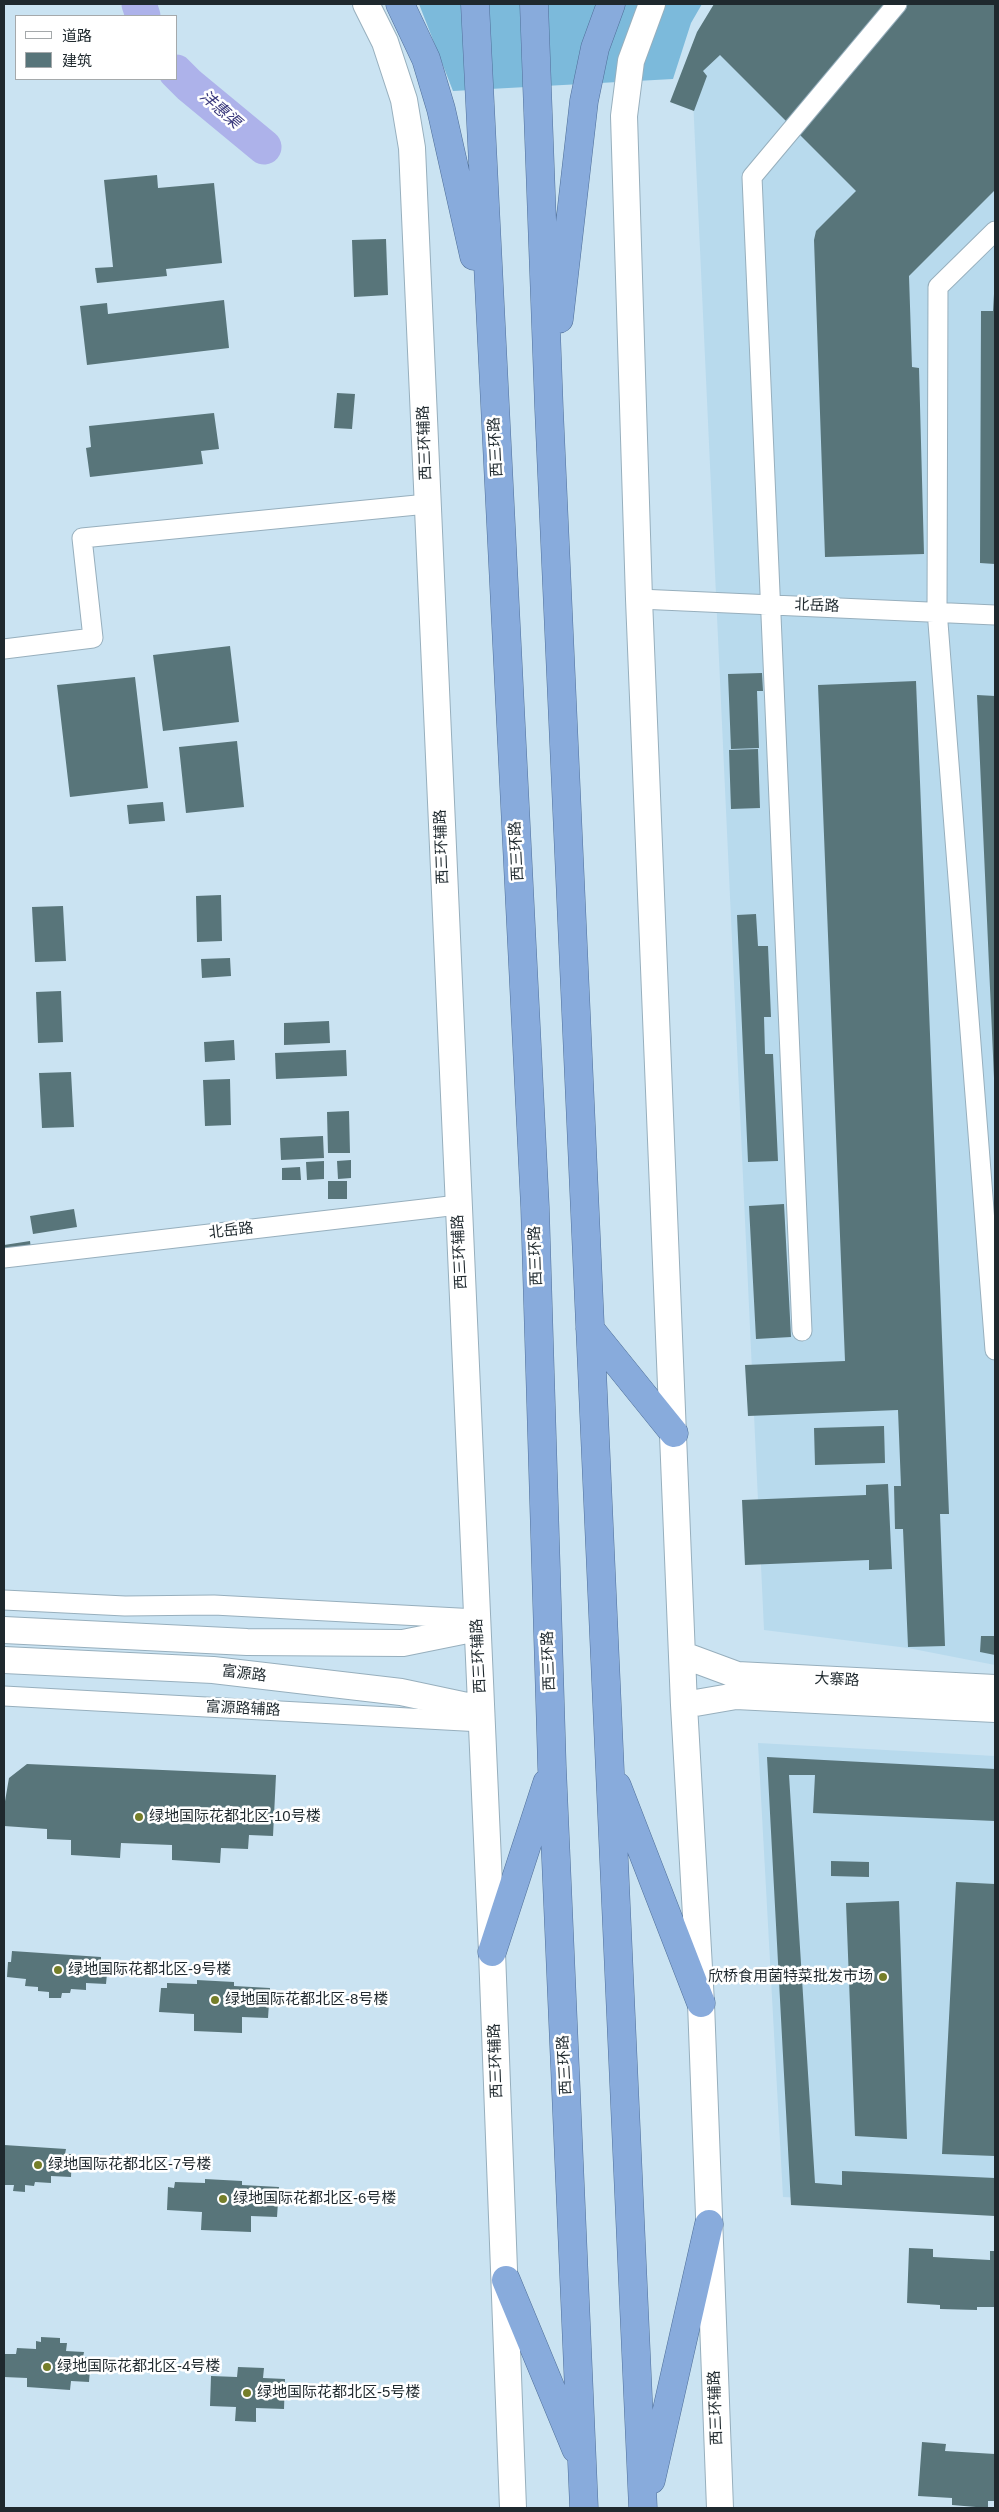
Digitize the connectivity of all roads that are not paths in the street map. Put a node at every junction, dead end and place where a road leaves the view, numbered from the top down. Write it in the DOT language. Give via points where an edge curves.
graph roads {
  1 [pos="366,4"];
  2 [pos="400,4"];
  3 [pos="475,4"];
  4 [pos="534,4"];
  5 [pos="610,4"];
  6 [pos="652,4"];
  7 [pos="897,4"];
  8 [pos="995,231"];
  9 [pos="490,328"];
  10 [pos="549,410"];
  11 [pos="427,504"];
  12 [pos="639,599"];
  13 [pos="769,604"];
  14 [pos="937,610"];
  15 [pos="995,615"];
  16 [pos="4,648"];
  17 [pos="458,1205"];
  18 [pos="4,1258"];
  19 [pos="590,1329"];
  20 [pos="802,1331"];
  21 [pos="995,1350"];
  22 [pos="674,1434"];
  23 [pos="4,1600"];
  24 [pos="477,1623"];
  25 [pos="4,1630"];
  26 [pos="683,1655"];
  27 [pos="4,1660"];
  28 [pos="995,1688"];
  29 [pos="4,1696"];
  30 [pos="684,1705"];
  31 [pos="995,1709"];
  32 [pos="481,1716"];
  33 [pos="609,1764"];
  34 [pos="552,1767"];
  35 [pos="492,1952"];
  36 [pos="701,2003"];
  37 [pos="709,2224"];
  38 [pos="506,2280"];
  39 [pos="583,2466"];
  40 [pos="513,2508"];
  41 [pos="584,2508"];
  42 [pos="644,2508"];
  43 [pos="720,2508"];
  1 -- 11 [label="main road, 西三环辅路" via="385,42 401,92 412,148"];
  2 -- 9 [label="highway" via="426,59 441,109"];
  3 -- 9 [label="highway, 西三环路"];
  4 -- 10 [label="highway"];
  5 -- 10 [label="highway" via="595,48 584,102"];
  6 -- 12 [label="main road, 西三环辅路" via="631,61 624,116"];
  7 -- 13 [label="street" via="752,177"];
  8 -- 14 [label="street" via="938,287"];
  9 -- 34 [label="highway, 西三环路" via="535,1207"];
  10 -- 19 [label="highway"];
  11 -- 16 [label="street" via="82,538 93,638"];
  11 -- 17 [label="main road, 西三环辅路"];
  12 -- 13 [label="street, 北岳路"];
  12 -- 22 [label="main road, 西三环辅路"];
  13 -- 14 [label="street, 北岳路"];
  13 -- 20 [label="street"];
  14 -- 15 [label="street, 北岳路"];
  14 -- 21 [label="street"];
  17 -- 18 [label="street, 北岳路"];
  17 -- 24 [label="main road, 西三环辅路"];
  19 -- 22 [label="highway"];
  19 -- 33 [label="highway"];
  22 -- 26 [label="main road, 西三环辅路"];
  23 -- 24 [label="street" via="125,1606 214,1605"];
  24 -- 25 [label="main road, 富源路" via="403,1643 247,1642"];
  24 -- 32 [label="main road, 西三环辅路"];
  26 -- 28 [label="main road, 大寨路" via="737,1675"];
  26 -- 30 [label="main road, 西三环辅路"];
  27 -- 32 [label="main road, 富源路" via="213,1670 401,1692"];
  29 -- 32 [label="street, 富源路辅路"];
  30 -- 31 [label="main road, 大寨路" via="736,1696"];
  30 -- 36 [label="main road, 西三环辅路"];
  32 -- 35 [label="main road, 西三环辅路"];
  33 -- 36 [label="highway"];
  33 -- 42 [label="highway"];
  34 -- 35 [label="highway"];
  34 -- 39 [label="highway, 西三环路"];
  35 -- 38 [label="main road, 西三环辅路"];
  36 -- 37 [label="main road, 西三环辅路"];
  37 -- 42 [label="highway"];
  37 -- 43 [label="main road, 西三环辅路"];
  38 -- 39 [label="highway"];
  38 -- 40 [label="main road, 西三环辅路"];
  39 -- 41 [label="highway, 西三环路"];
}
